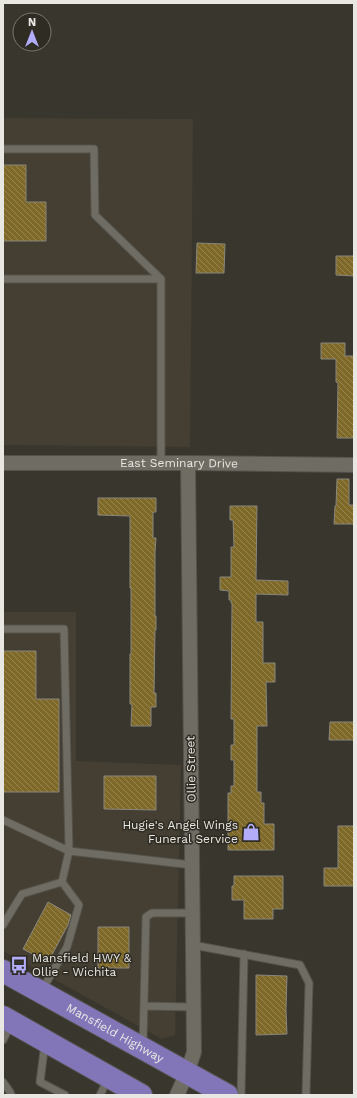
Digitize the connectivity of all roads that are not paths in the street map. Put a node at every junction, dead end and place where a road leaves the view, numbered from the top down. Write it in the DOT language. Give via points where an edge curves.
graph roads {
  1 [pos="3,149"];
  2 [pos="3,279"];
  3 [pos="161,279"];
  4 [pos="3,463"];
  5 [pos="161,463"];
  6 [pos="188,463"];
  7 [pos="354,465"];
  8 [pos="3,629"];
  9 [pos="3,820"];
  10 [pos="69,851"];
  11 [pos="192,865"];
  12 [pos="62,882"];
  13 [pos="192,913"];
  14 [pos="3,925"];
  15 [pos="193,945"];
  16 [pos="244,954"];
  17 [pos="3,971"];
  18 [pos="41,992"];
  19 [pos="144,1006"];
  20 [pos="193,1007"];
  21 [pos="6,1027"];
  22 [pos="45,1041"];
  23 [pos="143,1049"];
  24 [pos="187,1073"];
  25 [pos="3,1082"];
  26 [pos="104,1086"];
  27 [pos="11,1095"];
  28 [pos="65,1095"];
  29 [pos="141,1095"];
  30 [pos="177,1095"];
  31 [pos="227,1095"];
  32 [pos="241,1095"];
  33 [pos="306,1095"];
  1 -- 3 [label="lane" via="94,149 95,215"];
  2 -- 3 [label="lane"];
  3 -- 5 [label="lane"];
  4 -- 5 [label="street, East Seminary Drive"];
  5 -- 6 [label="street, East Seminary Drive"];
  6 -- 7 [label="street, East Seminary Drive"];
  6 -- 11 [label="street, Ollie Street"];
  8 -- 10 [label="lane" via="64,629"];
  9 -- 10 [label="lane"];
  10 -- 11 [label="lane"];
  10 -- 12 [label="lane"];
  11 -- 13 [label="street, Ollie Street"];
  12 -- 14 [label="lane" via="22,894"];
  12 -- 18 [label="lane" via="79,906 67,947"];
  13 -- 15 [label="street, Ollie Street"];
  13 -- 19 [label="lane" via="152,913 146,917"];
  15 -- 16 [label="lane"];
  15 -- 20 [label="street, Ollie Street"];
  16 -- 32 [label="lane"];
  16 -- 33 [label="lane" via="300,965 310,983"];
  17 -- 18 [label="main road, Mansfield Highway"];
  18 -- 23 [label="main road, Mansfield Highway"];
  19 -- 20 [label="lane"];
  19 -- 23 [label="lane"];
  20 -- 24 [label="street, Ollie Street" via="194,1052"];
  21 -- 22 [label="main road"];
  22 -- 26 [label="main road"];
  22 -- 28 [label="lane" via="40,1082"];
  23 -- 24 [label="main road, Mansfield Highway"];
  24 -- 30 [label="street, Ollie Street"];
  24 -- 31 [label="main road, Mansfield Highway"];
  25 -- 27 [label="lane"];
  26 -- 29 [label="main road"];
}
